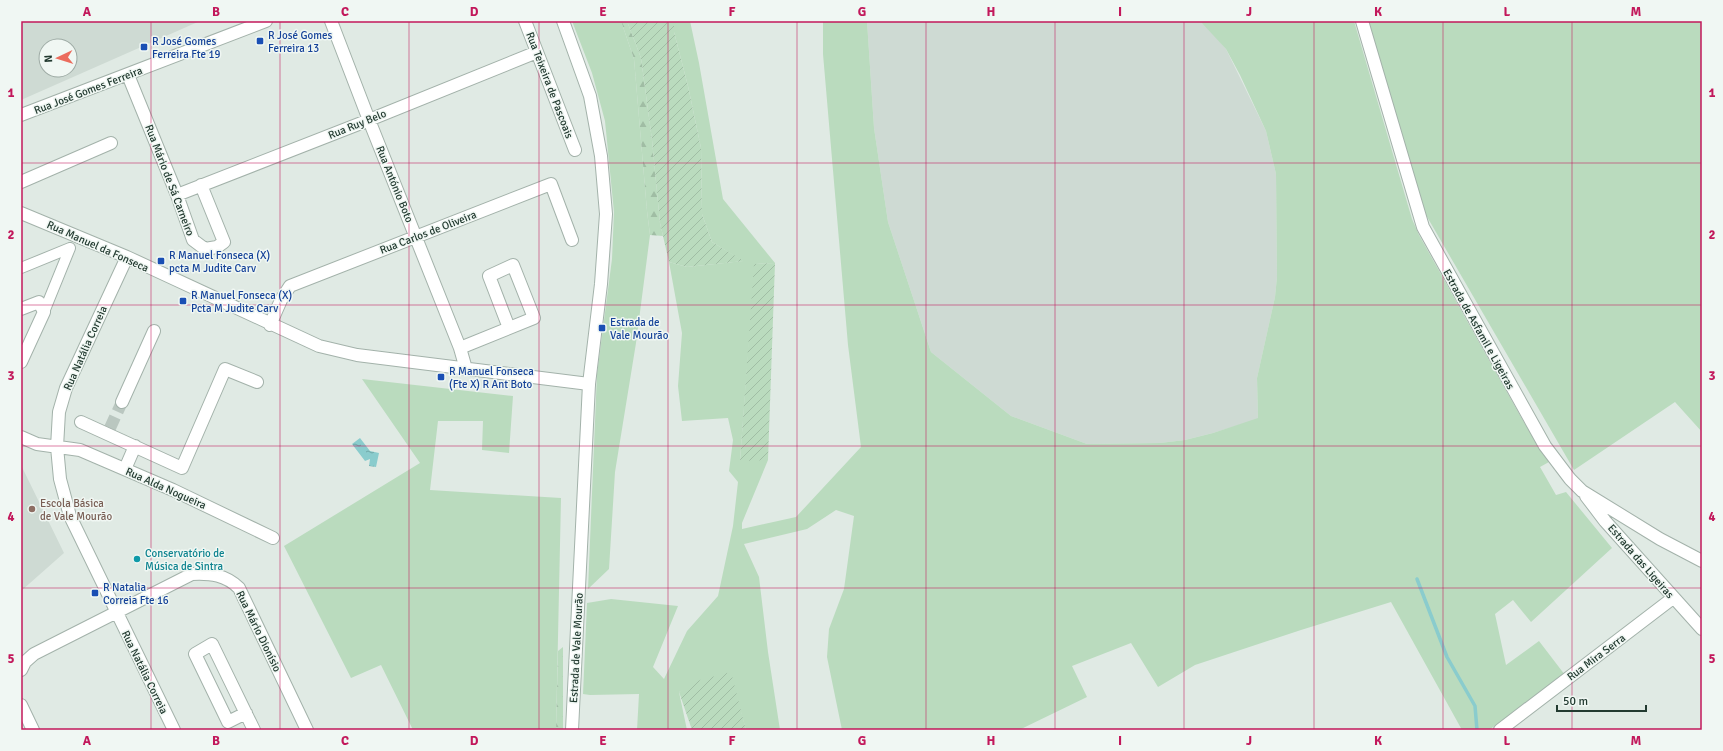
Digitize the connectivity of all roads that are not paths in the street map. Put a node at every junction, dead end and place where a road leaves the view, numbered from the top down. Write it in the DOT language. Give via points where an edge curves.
graph roads {
  1 [pos="266,21"];
  2 [pos="331,21"];
  3 [pos="525,21"];
  4 [pos="563,21"];
  5 [pos="1362,21"];
  6 [pos="537,52"];
  7 [pos="128,75"];
  8 [pos="21,115"];
  9 [pos="369,120"];
  10 [pos="111,143"];
  11 [pos="575,150"];
  12 [pos="21,182"];
  13 [pos="201,185"];
  14 [pos="177,195"];
  15 [pos="21,212"];
  16 [pos="416,236"];
  17 [pos="572,240"];
  18 [pos="127,257"];
  19 [pos="21,268"];
  20 [pos="21,309"];
  21 [pos="44,312"];
  22 [pos="270,325"];
  23 [pos="509,328"];
  24 [pos="154,331"];
  25 [pos="460,348"];
  26 [pos="21,362"];
  27 [pos="466,369"];
  28 [pos="257,382"];
  29 [pos="589,384"];
  30 [pos="122,402"];
  31 [pos="81,422"];
  32 [pos="21,437"];
  33 [pos="134,446"];
  34 [pos="57,447"];
  35 [pos="125,469"];
  36 [pos="1582,491"];
  37 [pos="273,538"];
  38 [pos="1702,561"];
  39 [pos="1673,598"];
  40 [pos="117,613"];
  41 [pos="1702,629"];
  42 [pos="21,670"];
  43 [pos="21,705"];
  44 [pos="246,714"];
  45 [pos="33,730"];
  46 [pos="174,730"];
  47 [pos="254,730"];
  48 [pos="307,730"];
  49 [pos="572,730"];
  50 [pos="1500,730"];
  1 -- 7 [label="street, Rua José Gomes Ferreira"];
  2 -- 9 [label="street, Rua António Boto"];
  3 -- 6 [label="street, Rua Teixeira de Pascoais"];
  4 -- 29 [label="street, Estrada de Vale Mourão" via="590,96 606,202 601,284"];
  5 -- 36 [label="street, Estrada de Asfamil e Ligeiras" via="1423,227 1545,446"];
  6 -- 9 [label="street, Rua Ruy Belo"];
  6 -- 11 [label="street, Rua Teixeira de Pascoais"];
  7 -- 8 [label="street, Rua José Gomes Ferreira"];
  7 -- 14 [label="street, Rua Mário de Sá Carneiro"];
  9 -- 13 [label="street, Rua Ruy Belo"];
  9 -- 16 [label="street, Rua António Boto"];
  10 -- 12 [label="street"];
  13 -- 14 [label="street, Rua Ruy Belo"];
  13 -- 14 [label="street, Rua Mário de Sá Carneiro" via="224,242 216,247 205,249 193,240"];
  15 -- 18 [label="street, Rua Manuel da Fonseca"];
  16 -- 17 [label="street, Rua Carlos de Oliveira" via="551,184"];
  16 -- 22 [label="street, Rua Carlos de Oliveira" via="290,286"];
  16 -- 25 [label="street, Rua António Boto"];
  18 -- 22 [label="street, Rua Manuel da Fonseca"];
  18 -- 34 [label="street, Rua Natália Correia" via="66,388 59,412"];
  19 -- 21 [label="street" via="70,248"];
  20 -- 21 [label="street" via="39,302"];
  21 -- 26 [label="street"];
  22 -- 27 [label="street, Rua Manuel da Fonseca" via="334,350"];
  23 -- 23 [label="street" via="534,318 513,265 488,276"];
  23 -- 25 [label="street"];
  24 -- 30 [label="street"];
  25 -- 27 [label="street, Rua António Boto"];
  27 -- 29 [label="street, Rua Manuel da Fonseca"];
  28 -- 33 [label="street" via="225,369 182,468"];
  29 -- 49 [label="street, Estrada de Vale Mourão"];
  31 -- 33 [label="street" via="108,431"];
  32 -- 34 [label="street, Rua Alda Nogueira" via="37,444"];
  33 -- 35 [label="street"];
  34 -- 35 [label="street, Rua Alda Nogueira" via="80,450"];
  34 -- 40 [label="street, Rua Natália Correia" via="60,484 70,516"];
  35 -- 37 [label="street, Rua Alda Nogueira"];
  36 -- 38 [label="street, Estrada de Asfamil e Ligeiras" via="1660,539"];
  36 -- 39 [label="street, Estrada das Ligeiras"];
  39 -- 41 [label="street, Estrada das Ligeiras"];
  39 -- 50 [label="street, Rua Mira Serra"];
  40 -- 42 [label="street, Rua Mário Dionísio" via="34,654"];
  40 -- 46 [label="street, Rua Natália Correia"];
  40 -- 48 [label="street, Rua Mário Dionísio" via="192,574 212,574 228,579 239,588"];
  43 -- 45 [label="street"];
  44 -- 44 [label="street" via="212,644 195,654 228,722"];
  44 -- 47 [label="street"];
}
